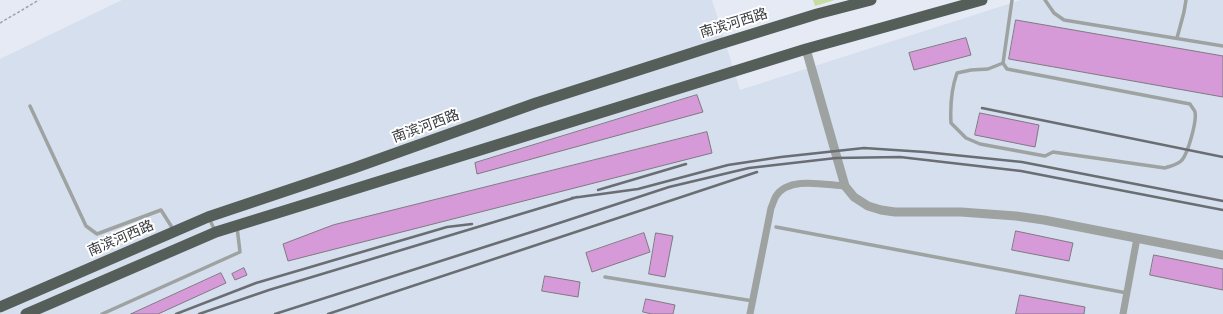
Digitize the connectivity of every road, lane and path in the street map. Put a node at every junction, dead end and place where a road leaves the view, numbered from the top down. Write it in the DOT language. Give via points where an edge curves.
graph roads {
  1 [pos="39,0"];
  2 [pos="871,0"];
  3 [pos="982,0"];
  4 [pos="1012,0"];
  5 [pos="1045,0"];
  6 [pos="1186,0"];
  7 [pos="0,23"];
  8 [pos="1177,38"];
  9 [pos="1223,46"];
  10 [pos="806,49"];
  11 [pos="1003,63"];
  12 [pos="30,106"];
  13 [pos="845,186"];
  14 [pos="208,217"];
  15 [pos="237,226"];
  16 [pos="776,227"];
  17 [pos="175,232"];
  18 [pos="216,232"];
  19 [pos="1137,238"];
  20 [pos="1223,255"];
  21 [pos="605,276"];
  22 [pos="1127,293"];
  23 [pos="753,301"];
  24 [pos="0,307"];
  25 [pos="26,314"];
  26 [pos="102,314"];
  27 [pos="750,314"];
  28 [pos="1123,314"];
  1 -- 7 [label="path"];
  2 -- 14 [label="highway, 南滨河西路" via="817,14 536,103"];
  3 -- 10 [label="highway"];
  4 -- 11 [label="lane"];
  5 -- 8 [label="lane" via="1054,13 1064,20"];
  6 -- 8 [label="lane"];
  8 -- 9 [label="lane"];
  10 -- 13 [label="street"];
  10 -- 15 [label="highway"];
  11 -- 11 [label="lane" via="1007,69 1190,104 1195,112 1195,122 1182,160 1165,168 1053,152 1045,156 980,144 966,138 951,123 950,106 957,73"];
  12 -- 17 [label="lane" via="86,226 97,234 161,210"];
  13 -- 19 [label="street" via="854,197 868,206 881,210 1016,216"];
  13 -- 23 [label="street" via="795,184 776,196 771,208"];
  14 -- 17 [label="highway, 南滨河西路"];
  14 -- 18 [label="lane"];
  15 -- 18 [label="highway"];
  15 -- 26 [label="lane" via="240,252"];
  16 -- 22 [label="lane"];
  17 -- 24 [label="highway, 南滨河西路"];
  18 -- 25 [label="highway"];
  19 -- 20 [label="street"];
  19 -- 22 [label="street"];
  21 -- 23 [label="lane"];
  22 -- 28 [label="street"];
  23 -- 27 [label="street"];
}
